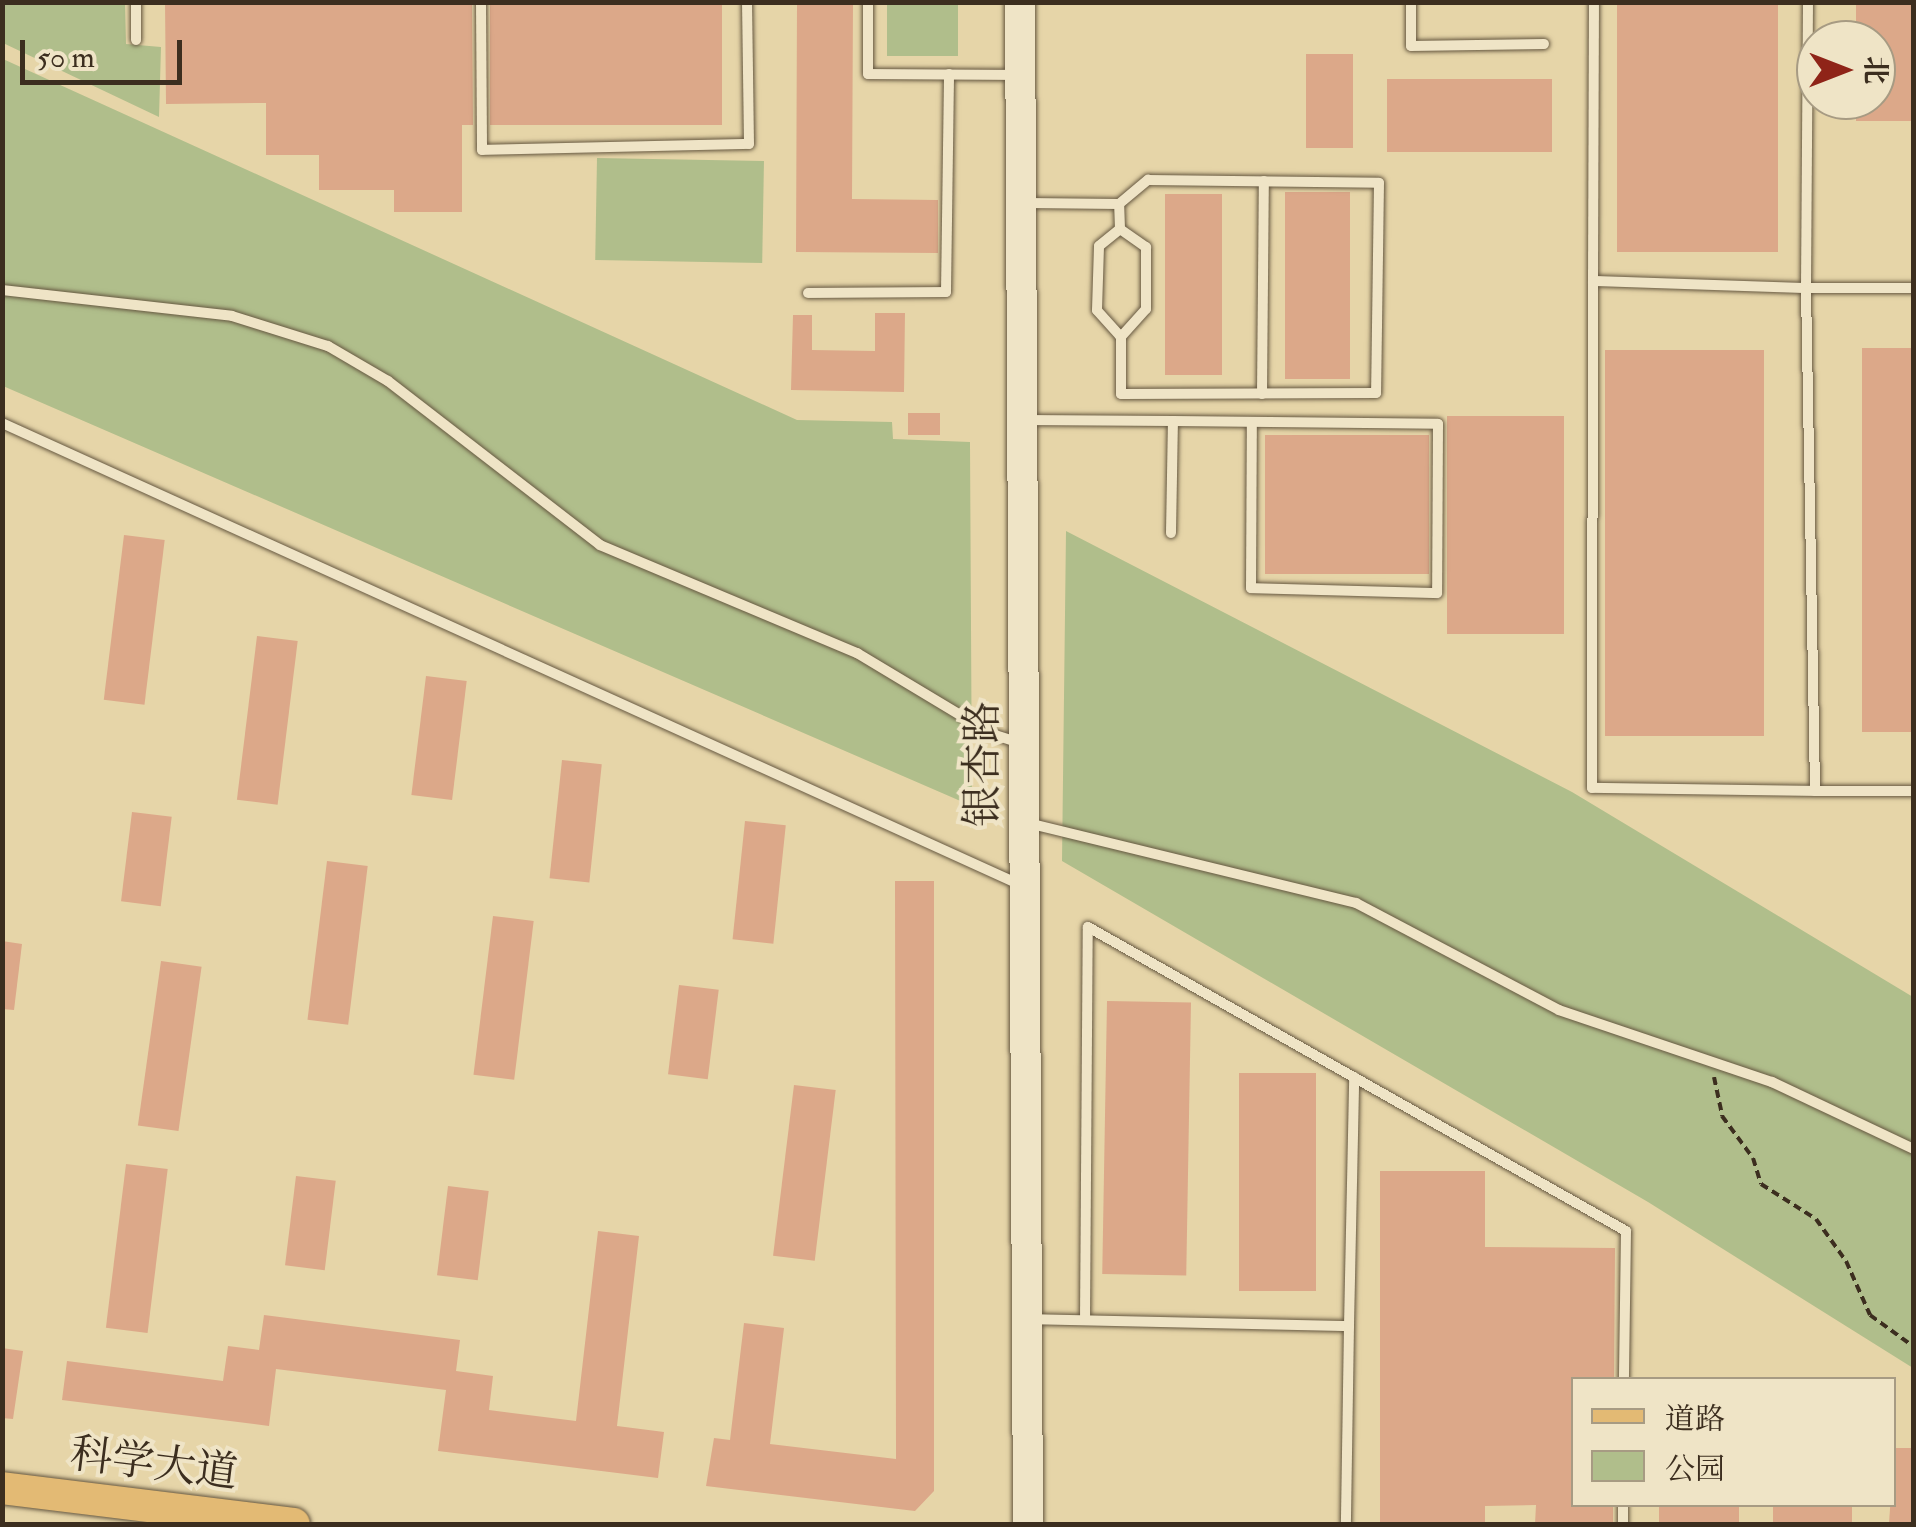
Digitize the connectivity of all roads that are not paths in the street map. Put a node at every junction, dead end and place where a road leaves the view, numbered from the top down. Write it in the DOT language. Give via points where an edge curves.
graph roads {
  1 [pos="136,2"];
  2 [pos="481,2"];
  3 [pos="747,2"];
  4 [pos="868,2"];
  5 [pos="1020,2"];
  6 [pos="1411,2"];
  7 [pos="1594,2"];
  8 [pos="1808,2"];
  9 [pos="136,40"];
  10 [pos="1544,44"];
  11 [pos="949,74"];
  12 [pos="1020,75"];
  13 [pos="1264,181"];
  14 [pos="1021,202"];
  15 [pos="1119,204"];
  16 [pos="1120,229"];
  17 [pos="1593,281"];
  18 [pos="1806,288"];
  19 [pos="1914,288"];
  20 [pos="2,290"];
  21 [pos="808,293"];
  22 [pos="1121,337"];
  23 [pos="1262,394"];
  24 [pos="1023,420"];
  25 [pos="1173,421"];
  26 [pos="1252,422"];
  27 [pos="2,423"];
  28 [pos="1171,533"];
  29 [pos="1025,744"];
  30 [pos="1815,791"];
  31 [pos="1914,792"];
  32 [pos="1026,823"];
  33 [pos="1026,888"];
  34 [pos="1354,1078"];
  35 [pos="1914,1149"];
  36 [pos="1028,1319"];
  37 [pos="1085,1320"];
  38 [pos="1349,1326"];
  39 [pos="1624,1377"];
  40 [pos="2,1488"];
  41 [pos="294,1524"];
  42 [pos="1028,1524"];
  43 [pos="1346,1524"];
  1 -- 9 [label="lane"];
  2 -- 3 [label="lane" via="482,150 749,144"];
  4 -- 11 [label="lane" via="868,74"];
  5 -- 12 [label="street, 银杏路"];
  6 -- 10 [label="lane" via="1411,46"];
  7 -- 17 [label="lane"];
  8 -- 18 [label="lane"];
  11 -- 12 [label="lane"];
  11 -- 21 [label="lane" via="946,292"];
  12 -- 14 [label="street, 银杏路"];
  13 -- 15 [label="lane" via="1148,180"];
  13 -- 23 [label="lane"];
  13 -- 23 [label="lane" via="1380,182 1376,393"];
  14 -- 15 [label="lane"];
  14 -- 24 [label="street, 银杏路"];
  15 -- 16 [label="lane"];
  16 -- 22 [label="lane" via="1099,246 1097,310"];
  16 -- 22 [label="lane" via="1146,248 1146,309"];
  17 -- 18 [label="lane"];
  17 -- 30 [label="lane" via="1592,788"];
  18 -- 19 [label="lane"];
  18 -- 30 [label="lane"];
  20 -- 29 [label="lane" via="232,316 328,346 388,381 600,544 857,653 992,734"];
  22 -- 23 [label="lane" via="1120,394"];
  24 -- 25 [label="lane"];
  24 -- 29 [label="street, 银杏路"];
  25 -- 26 [label="lane"];
  25 -- 28 [label="lane"];
  26 -- 26 [label="lane" via="1438,424 1438,594 1251,588"];
  27 -- 33 [label="lane"];
  29 -- 32 [label="street, 银杏路"];
  30 -- 31 [label="lane"];
  32 -- 33 [label="street, 银杏路"];
  32 -- 35 [label="lane" via="1356,904 1559,1010 1710,1060"];
  33 -- 36 [label="street, 银杏路"];
  34 -- 37 [label="lane" via="1088,927"];
  34 -- 38 [label="lane"];
  34 -- 39 [label="lane" via="1626,1231"];
  36 -- 37 [label="lane"];
  36 -- 42 [label="street, 银杏路"];
  37 -- 38 [label="lane"];
  38 -- 43 [label="lane"];
  40 -- 41 [label="main road, 科学大道"];
}
